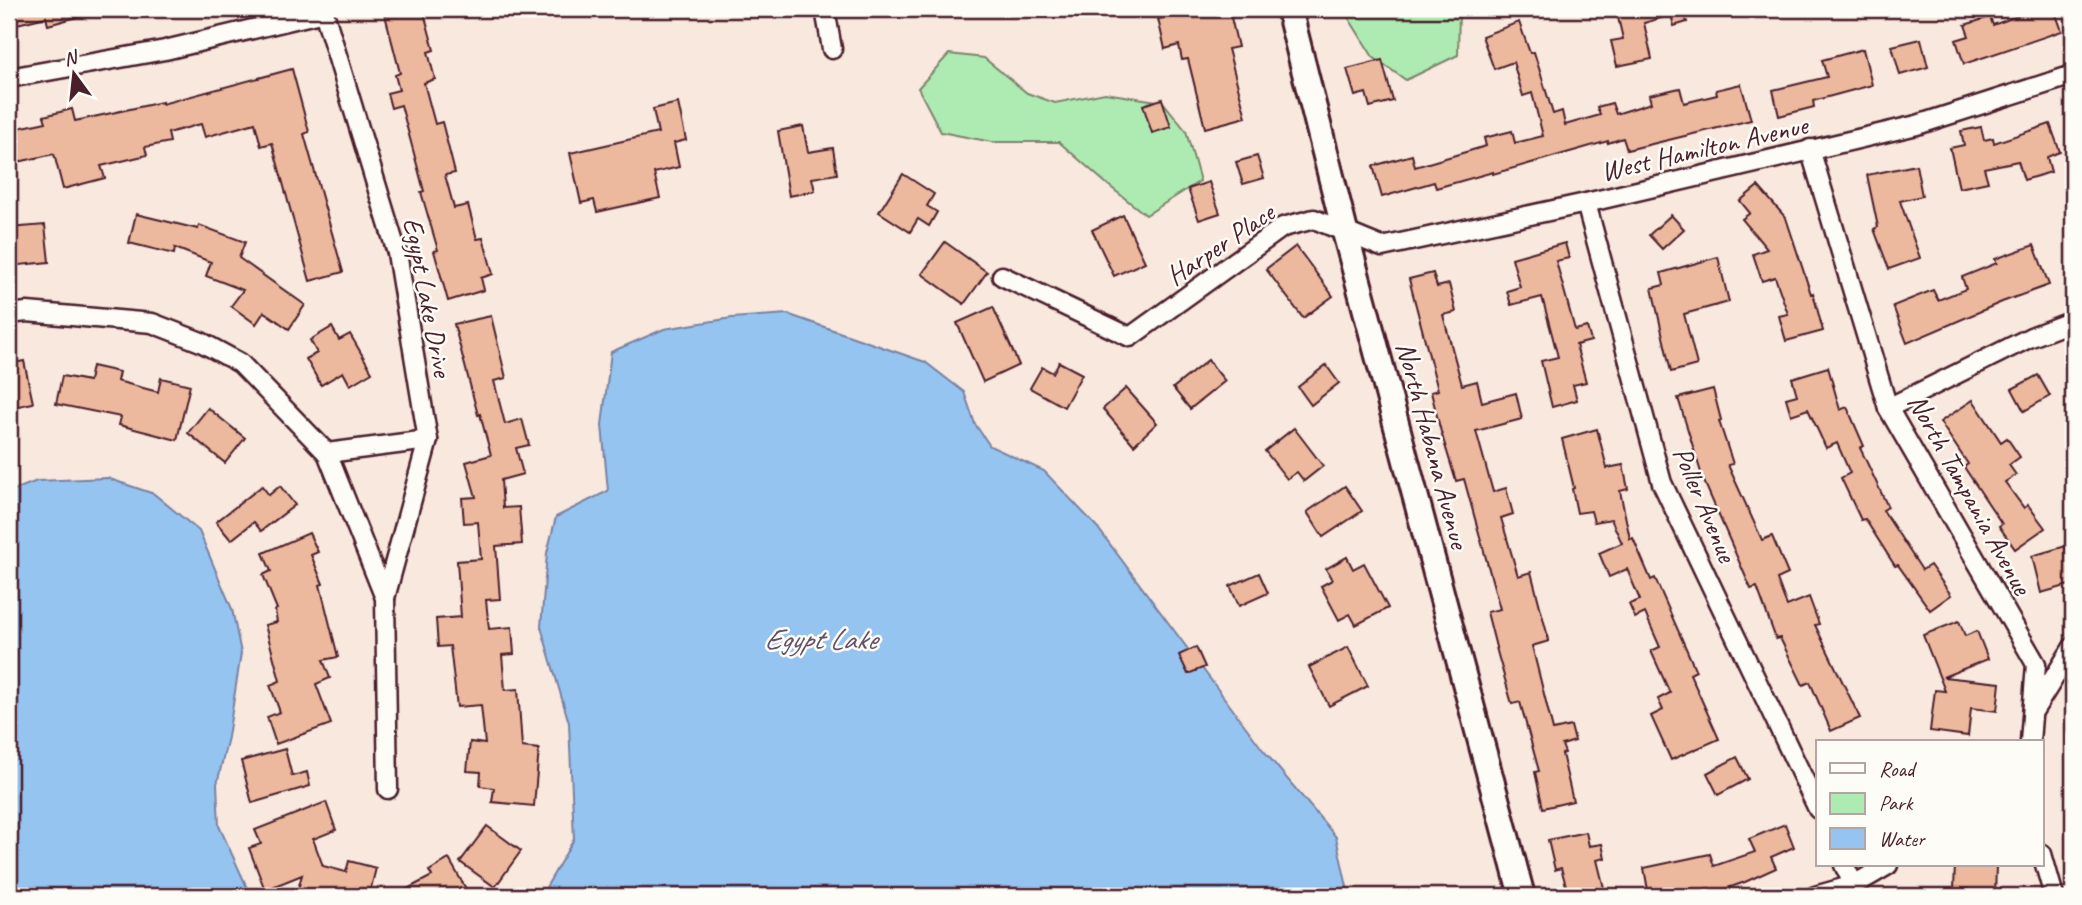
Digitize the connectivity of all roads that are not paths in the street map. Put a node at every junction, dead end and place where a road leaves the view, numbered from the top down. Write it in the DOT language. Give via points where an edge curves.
graph roads {
  1 [pos="825,9"];
  2 [pos="1289,9"];
  3 [pos="323,10"];
  4 [pos="832,50"];
  5 [pos="2073,75"];
  6 [pos="9,78"];
  7 [pos="1810,149"];
  8 [pos="1586,203"];
  9 [pos="1345,232"];
  10 [pos="1002,276"];
  11 [pos="9,314"];
  12 [pos="2073,321"];
  13 [pos="1888,408"];
  14 [pos="428,440"];
  15 [pos="327,453"];
  16 [pos="384,598"];
  17 [pos="2073,647"];
  18 [pos="2031,714"];
  19 [pos="2023,740"];
  20 [pos="2030,740"];
  21 [pos="388,789"];
  22 [pos="1816,806"];
  23 [pos="2044,861"];
  24 [pos="1844,866"];
  25 [pos="1886,866"];
  26 [pos="1854,885"];
  27 [pos="1522,896"];
  28 [pos="1815,896"];
  29 [pos="2054,896"];
  1 -- 4 [label="street"];
  2 -- 9 [label="street, North Habana Avenue"];
  3 -- 6 [label="street" via="165,50"];
  3 -- 14 [label="street, Egypt Lake Drive" via="397,253"];
  5 -- 7 [label="street, West Hamilton Avenue" via="1916,125"];
  7 -- 8 [label="street, West Hamilton Avenue"];
  7 -- 13 [label="street, North Tampania Avenue"];
  8 -- 9 [label="street, West Hamilton Avenue" via="1382,247"];
  8 -- 22 [label="street, Poller Avenue" via="1662,482"];
  9 -- 10 [label="street, Harper Place" via="1314,219 1283,227 1130,337"];
  9 -- 27 [label="street, North Habana Avenue"];
  11 -- 15 [label="street" via="152,323 201,342 240,363"];
  12 -- 13 [label="street"];
  13 -- 18 [label="street, North Tampania Avenue" via="2036,664"];
  14 -- 15 [label="street"];
  14 -- 16 [label="street, Egypt Lake Drive"];
  15 -- 16 [label="street, Egypt Lake Drive"];
  16 -- 21 [label="street, Egypt Lake Drive"];
  17 -- 18 [label="street"];
  18 -- 19 [label="street"];
  18 -- 20 [label="street, North Tampania Avenue"];
  23 -- 29 [label="street"];
  24 -- 26 [label="street"];
  25 -- 26 [label="street"];
  26 -- 28 [label="street"];
}
